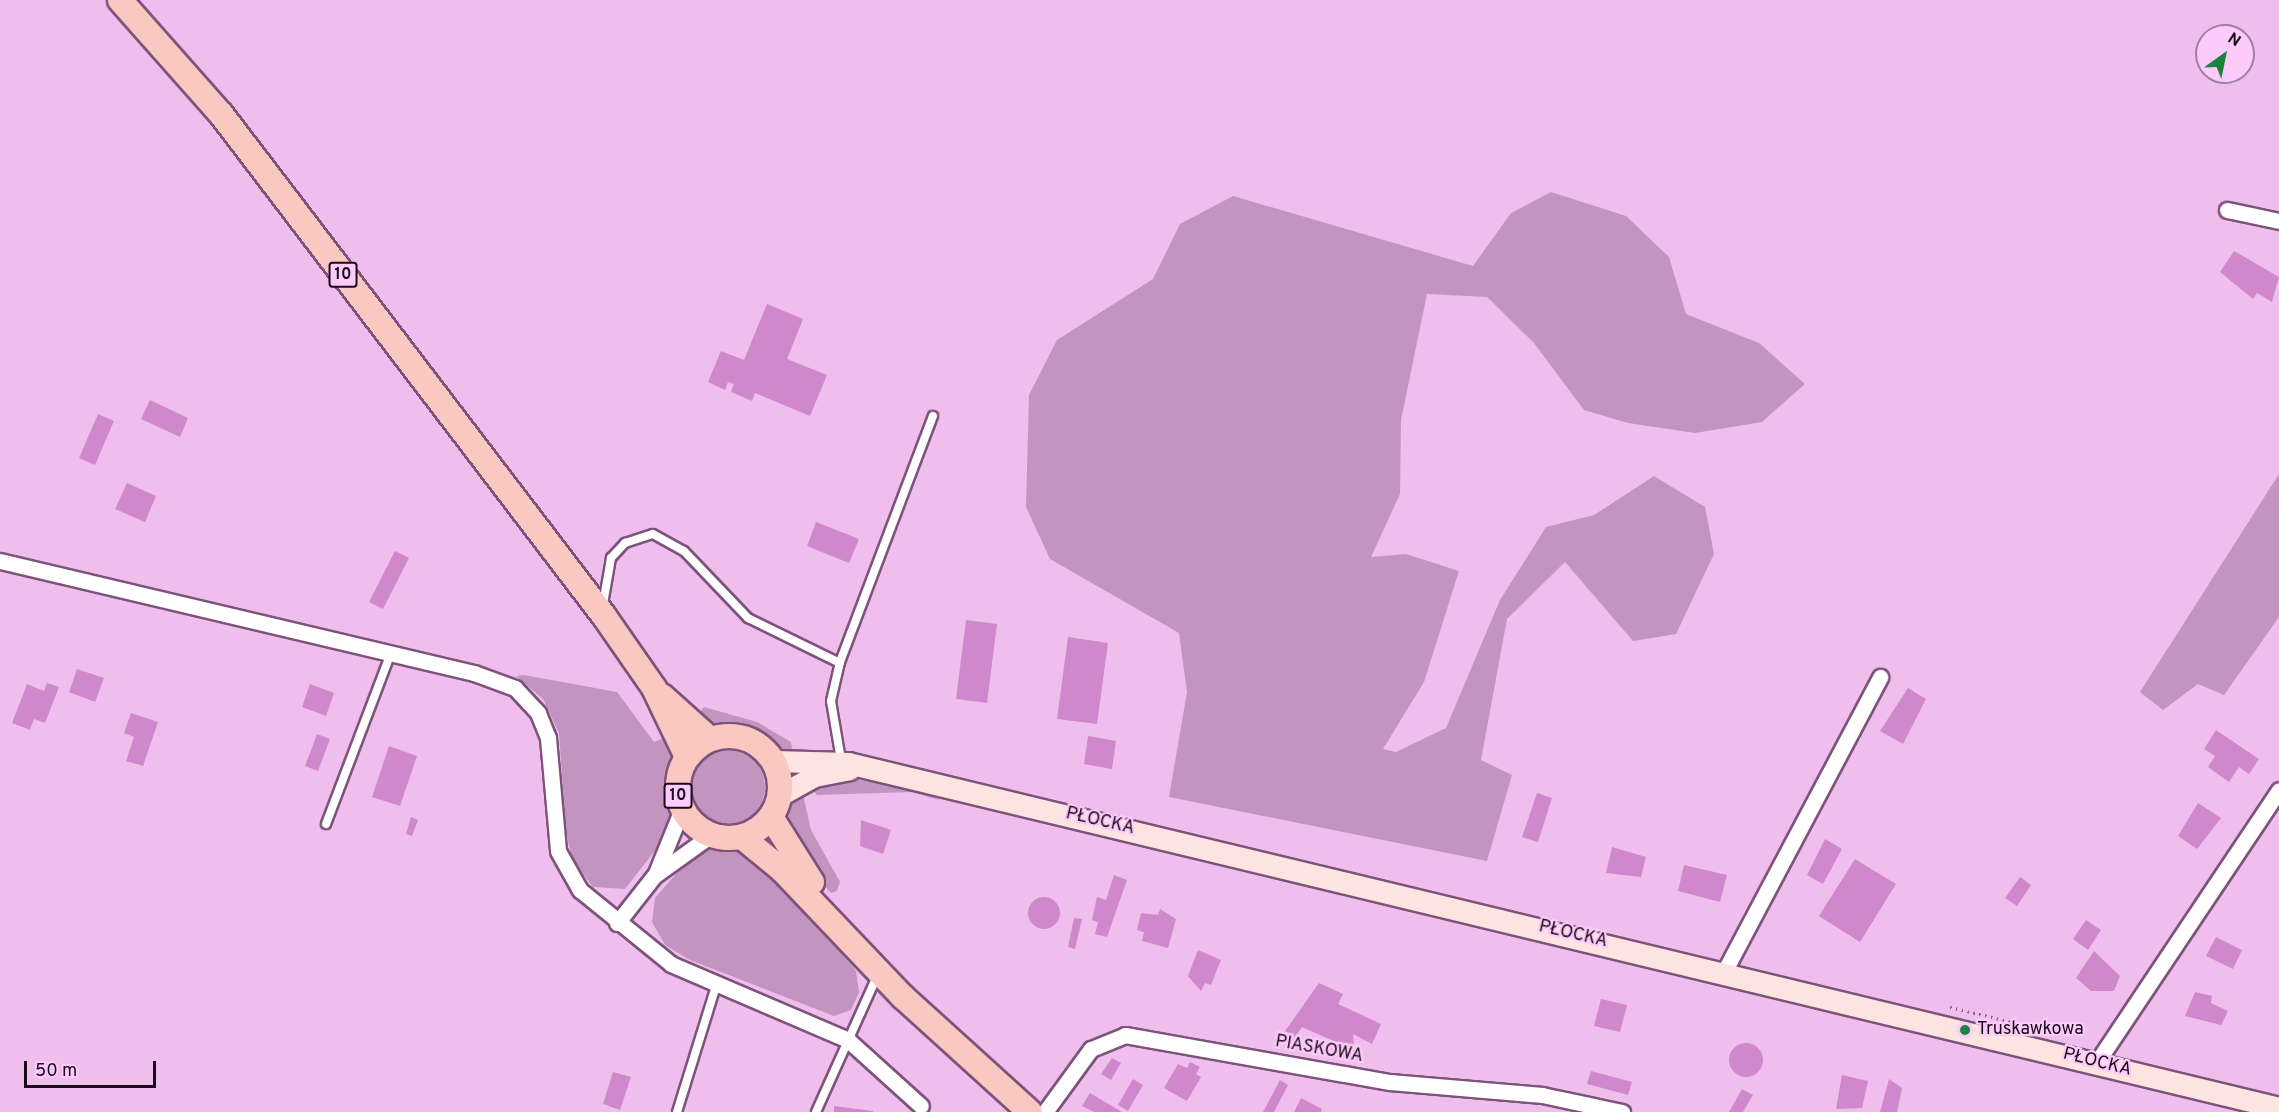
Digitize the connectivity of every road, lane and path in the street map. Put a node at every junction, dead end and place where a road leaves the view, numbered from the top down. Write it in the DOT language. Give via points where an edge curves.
graph roads {
  1 [pos="120,0"];
  2 [pos="2227,210"];
  3 [pos="2279,222"];
  4 [pos="933,416"];
  5 [pos="0,561"];
  6 [pos="604,616"];
  7 [pos="391,653"];
  8 [pos="840,663"];
  9 [pos="1880,677"];
  10 [pos="654,688"];
  11 [pos="710,739"];
  12 [pos="687,757"];
  13 [pos="774,761"];
  14 [pos="841,761"];
  15 [pos="865,769"];
  16 [pos="2279,790"];
  17 [pos="780,795"];
  18 [pos="682,809"];
  19 [pos="771,817"];
  20 [pos="326,824"];
  21 [pos="711,835"];
  22 [pos="742,837"];
  23 [pos="654,876"];
  24 [pos="617,923"];
  25 [pos="1724,972"];
  26 [pos="878,973"];
  27 [pos="717,983"];
  28 [pos="848,1040"];
  29 [pos="956,1041"];
  30 [pos="2097,1062"];
  31 [pos="2279,1108"];
  32 [pos="920,1109"];
  33 [pos="676,1112"];
  34 [pos="816,1112"];
  35 [pos="1030,1112"];
  36 [pos="1045,1112"];
  37 [pos="1622,1112"];
  1 -- 6 [label="main road, 10" via="220,114"];
  2 -- 3 [label="street"];
  4 -- 8 [label="lane"];
  5 -- 7 [label="street"];
  6 -- 8 [label="lane" via="610,558 625,543 653,534 668,539 748,618"];
  6 -- 10 [label="main road, 10"];
  7 -- 20 [label="lane"];
  7 -- 24 [label="street" via="490,677 532,703 551,752 562,864 580,890"];
  8 -- 14 [label="lane" via="831,701"];
  9 -- 25 [label="street"];
  10 -- 11 [label="main road, 10"];
  10 -- 12 [label="main road, 10"];
  11 -- 12 [label="main road, 10"];
  11 -- 13 [label="main road" via="746,738"];
  12 -- 18 [label="main road, 10" via="677,786"];
  13 -- 14 [label="street, PŁOCKA"];
  13 -- 17 [label="main road"];
  14 -- 15 [label="street, PŁOCKA"];
  15 -- 17 [label="street, PŁOCKA" via="814,776"];
  15 -- 25 [label="street, PŁOCKA"];
  16 -- 30 [label="street"];
  17 -- 19 [label="main road"];
  18 -- 21 [label="main road, 10"];
  18 -- 23 [label="street"];
  19 -- 22 [label="main road"];
  19 -- 29 [label="main road" via="805,873 912,986"];
  21 -- 22 [label="main road"];
  21 -- 23 [label="street"];
  22 -- 26 [label="main road" via="782,870"];
  23 -- 24 [label="street"];
  24 -- 27 [label="street" via="659,957"];
  25 -- 30 [label="street, PŁOCKA"];
  26 -- 28 [label="lane"];
  26 -- 29 [label="main road"];
  27 -- 28 [label="street"];
  27 -- 33 [label="lane"];
  28 -- 32 [label="street"];
  28 -- 34 [label="lane"];
  29 -- 35 [label="main road"];
  30 -- 31 [label="street, PŁOCKA"];
  36 -- 37 [label="street, PIASKOWA" via="1091,1049 1125,1035 1390,1082 1542,1095"];
}
